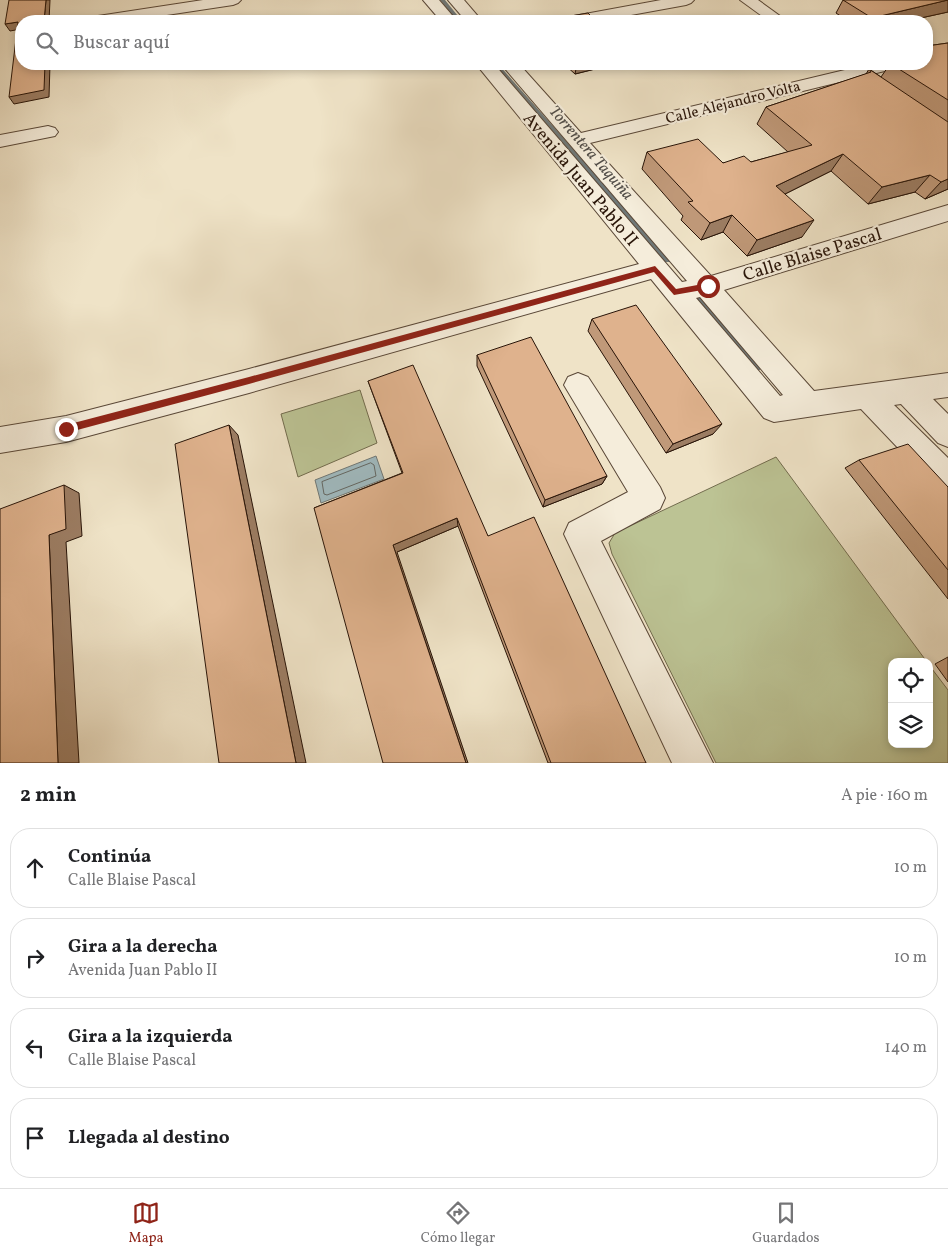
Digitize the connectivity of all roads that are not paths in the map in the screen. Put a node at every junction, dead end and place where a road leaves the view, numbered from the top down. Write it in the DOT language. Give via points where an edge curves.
graph roads {
  1 [pos="233,0"];
  2 [pos="431,0"];
  3 [pos="456,0"];
  4 [pos="686,0"];
  5 [pos="748,0"];
  6 [pos="208,2"];
  7 [pos="133,15"];
  8 [pos="444,15"];
  9 [pos="469,15"];
  10 [pos="606,15"];
  11 [pos="770,15"];
  12 [pos="490,70"];
  13 [pos="515,70"];
  14 [pos="838,70"];
  15 [pos="849,70"];
  16 [pos="876,89"];
  17 [pos="48,132"];
  18 [pos="0,140"];
  19 [pos="576,140"];
  20 [pos="948,213"];
  21 [pos="655,269"];
  22 [pos="708,286"];
  23 [pos="674,292"];
  24 [pos="578,385"];
  25 [pos="948,385"];
  26 [pos="906,390"];
  27 [pos="868,397"];
  28 [pos="808,404"];
  29 [pos="948,434"];
  30 [pos="0,440"];
  31 [pos="948,479"];
  32 [pos="692,763"];
  1 -- 6 [label="street"];
  2 -- 8 [label="street"];
  3 -- 9 [label="street"];
  4 -- 10 [label="street"];
  5 -- 11 [label="street"];
  6 -- 7 [label="street"];
  12 -- 21 [label="street, Avenida Juan Pablo II"];
  13 -- 19 [label="street, Avenida Juan Pablo II"];
  14 -- 19 [label="street, Calle Alejandro Volta"];
  15 -- 16 [label="street"];
  17 -- 18 [label="street"];
  19 -- 22 [label="street, Avenida Juan Pablo II"];
  20 -- 22 [label="street, Calle Blaise Pascal"];
  21 -- 23 [label="street, Avenida Juan Pablo II"];
  21 -- 30 [label="street" via="249,381 75,426"];
  22 -- 23 [label="street, Calle Blaise Pascal"];
  22 -- 28 [label="street, Avenida Juan Pablo II"];
  23 -- 28 [label="street, Avenida Juan Pablo II" via="774,410"];
  24 -- 32 [label="street" via="649,498 580,534"];
  25 -- 26 [label="street"];
  26 -- 27 [label="street"];
  26 -- 29 [label="street"];
  27 -- 28 [label="street"];
  27 -- 31 [label="street"];
}
